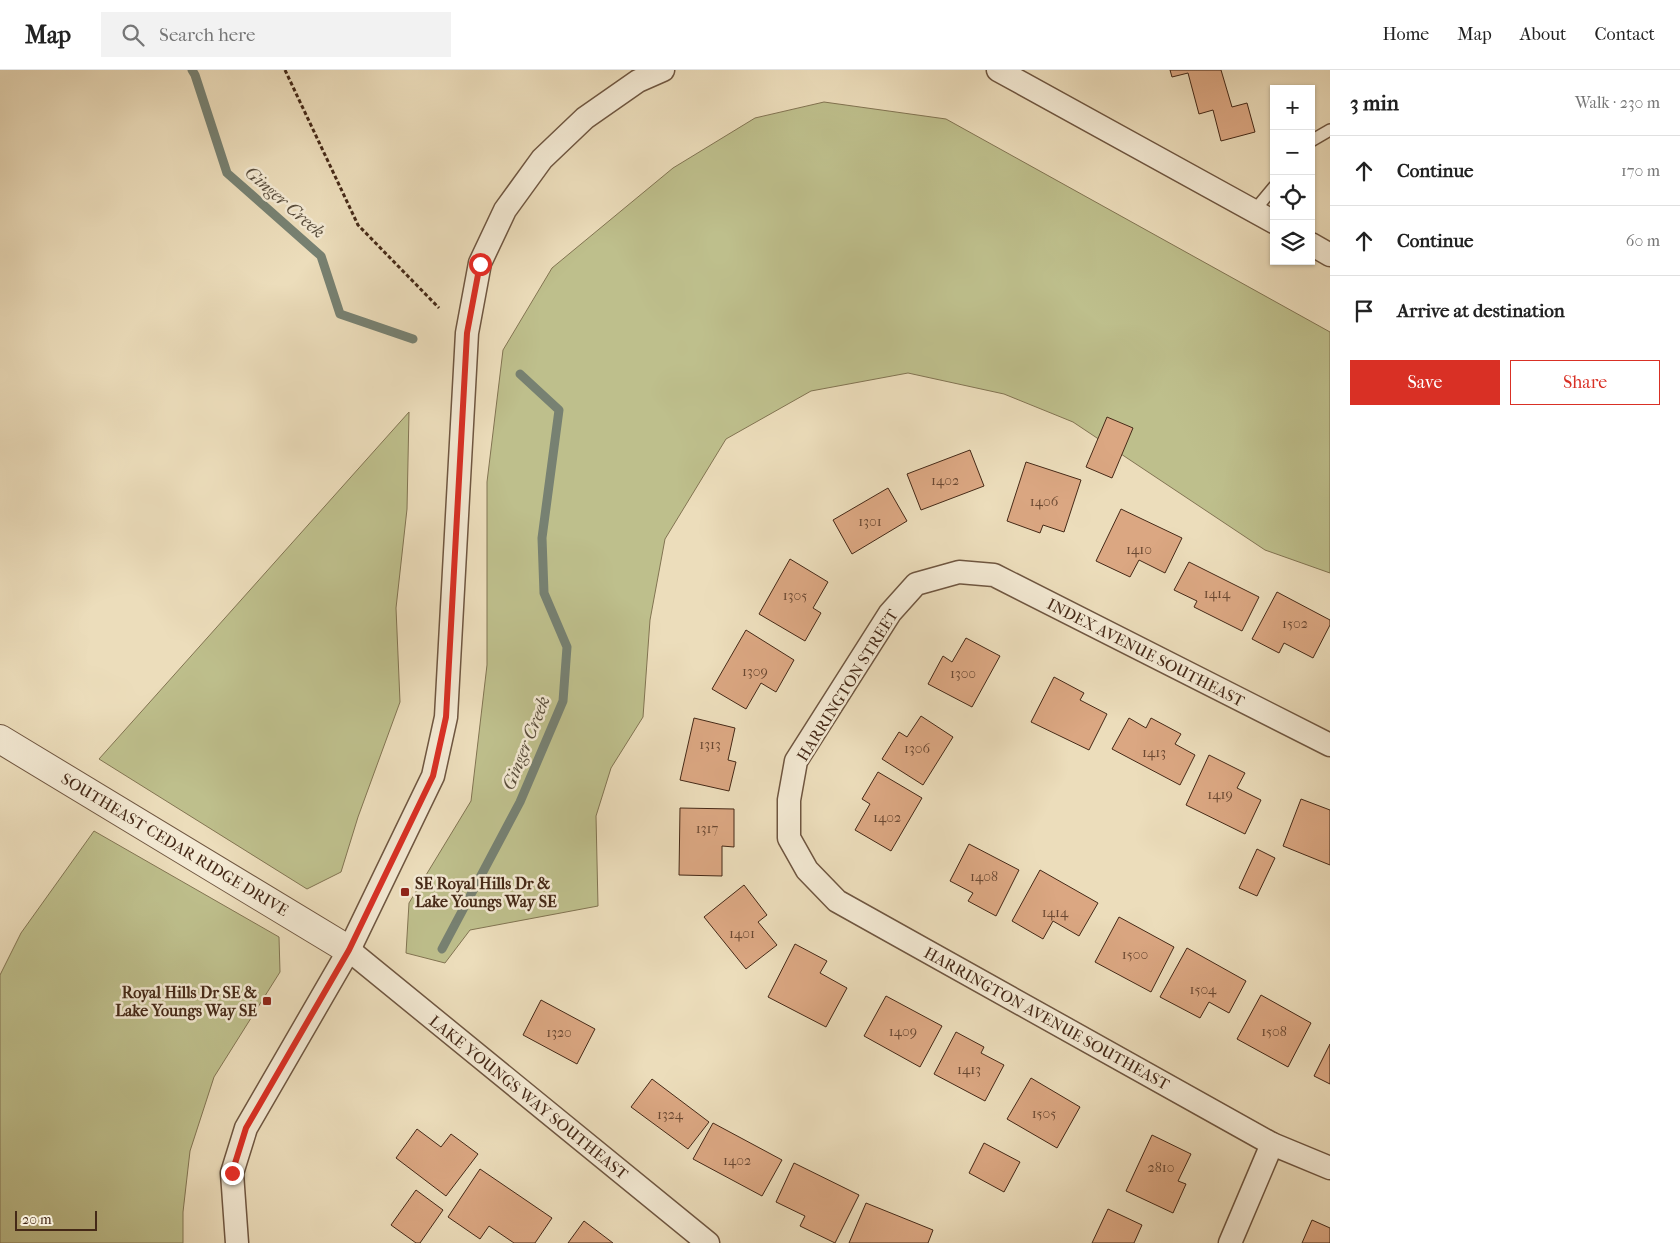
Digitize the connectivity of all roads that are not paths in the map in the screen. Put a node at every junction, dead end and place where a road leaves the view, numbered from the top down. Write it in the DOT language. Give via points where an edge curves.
graph roads {
  1 [pos="663,70"];
  2 [pos="998,70"];
  3 [pos="1330,130"];
  4 [pos="1315,139"];
  5 [pos="1270,192"];
  6 [pos="1254,211"];
  7 [pos="1270,220"];
  8 [pos="1315,246"];
  9 [pos="1330,255"];
  10 [pos="959,572"];
  11 [pos="0,738"];
  12 [pos="1330,744"];
  13 [pos="790,838"];
  14 [pos="349,950"];
  15 [pos="1272,1144"];
  16 [pos="1330,1168"];
  17 [pos="237,1243"];
  18 [pos="708,1243"];
  19 [pos="1230,1243"];
  1 -- 14 [label="street" via="638,81 585,118 542,159 505,210 480,264 467,333 446,717 433,776"];
  2 -- 6 [label="street"];
  3 -- 4 [label="lane"];
  5 -- 6 [label="lane"];
  6 -- 7 [label="street"];
  8 -- 9 [label="street"];
  10 -- 12 [label="street, INDEX AVENUE SOUTHEAST" via="994,576"];
  10 -- 13 [label="street, HARRINGTON STREET" via="916,584 890,613 796,761 790,800"];
  11 -- 14 [label="street, SOUTHEAST CEDAR RIDGE DRIVE"];
  13 -- 15 [label="street, HARRINGTON AVENUE SOUTHEAST" via="807,870 836,901"];
  14 -- 17 [label="street" via="246,1128 232,1173"];
  14 -- 18 [label="street, LAKE YOUNGS WAY SOUTHEAST"];
  15 -- 16 [label="street, HARRINGTON AVENUE SOUTHEAST"];
  15 -- 19 [label="street"];
}
